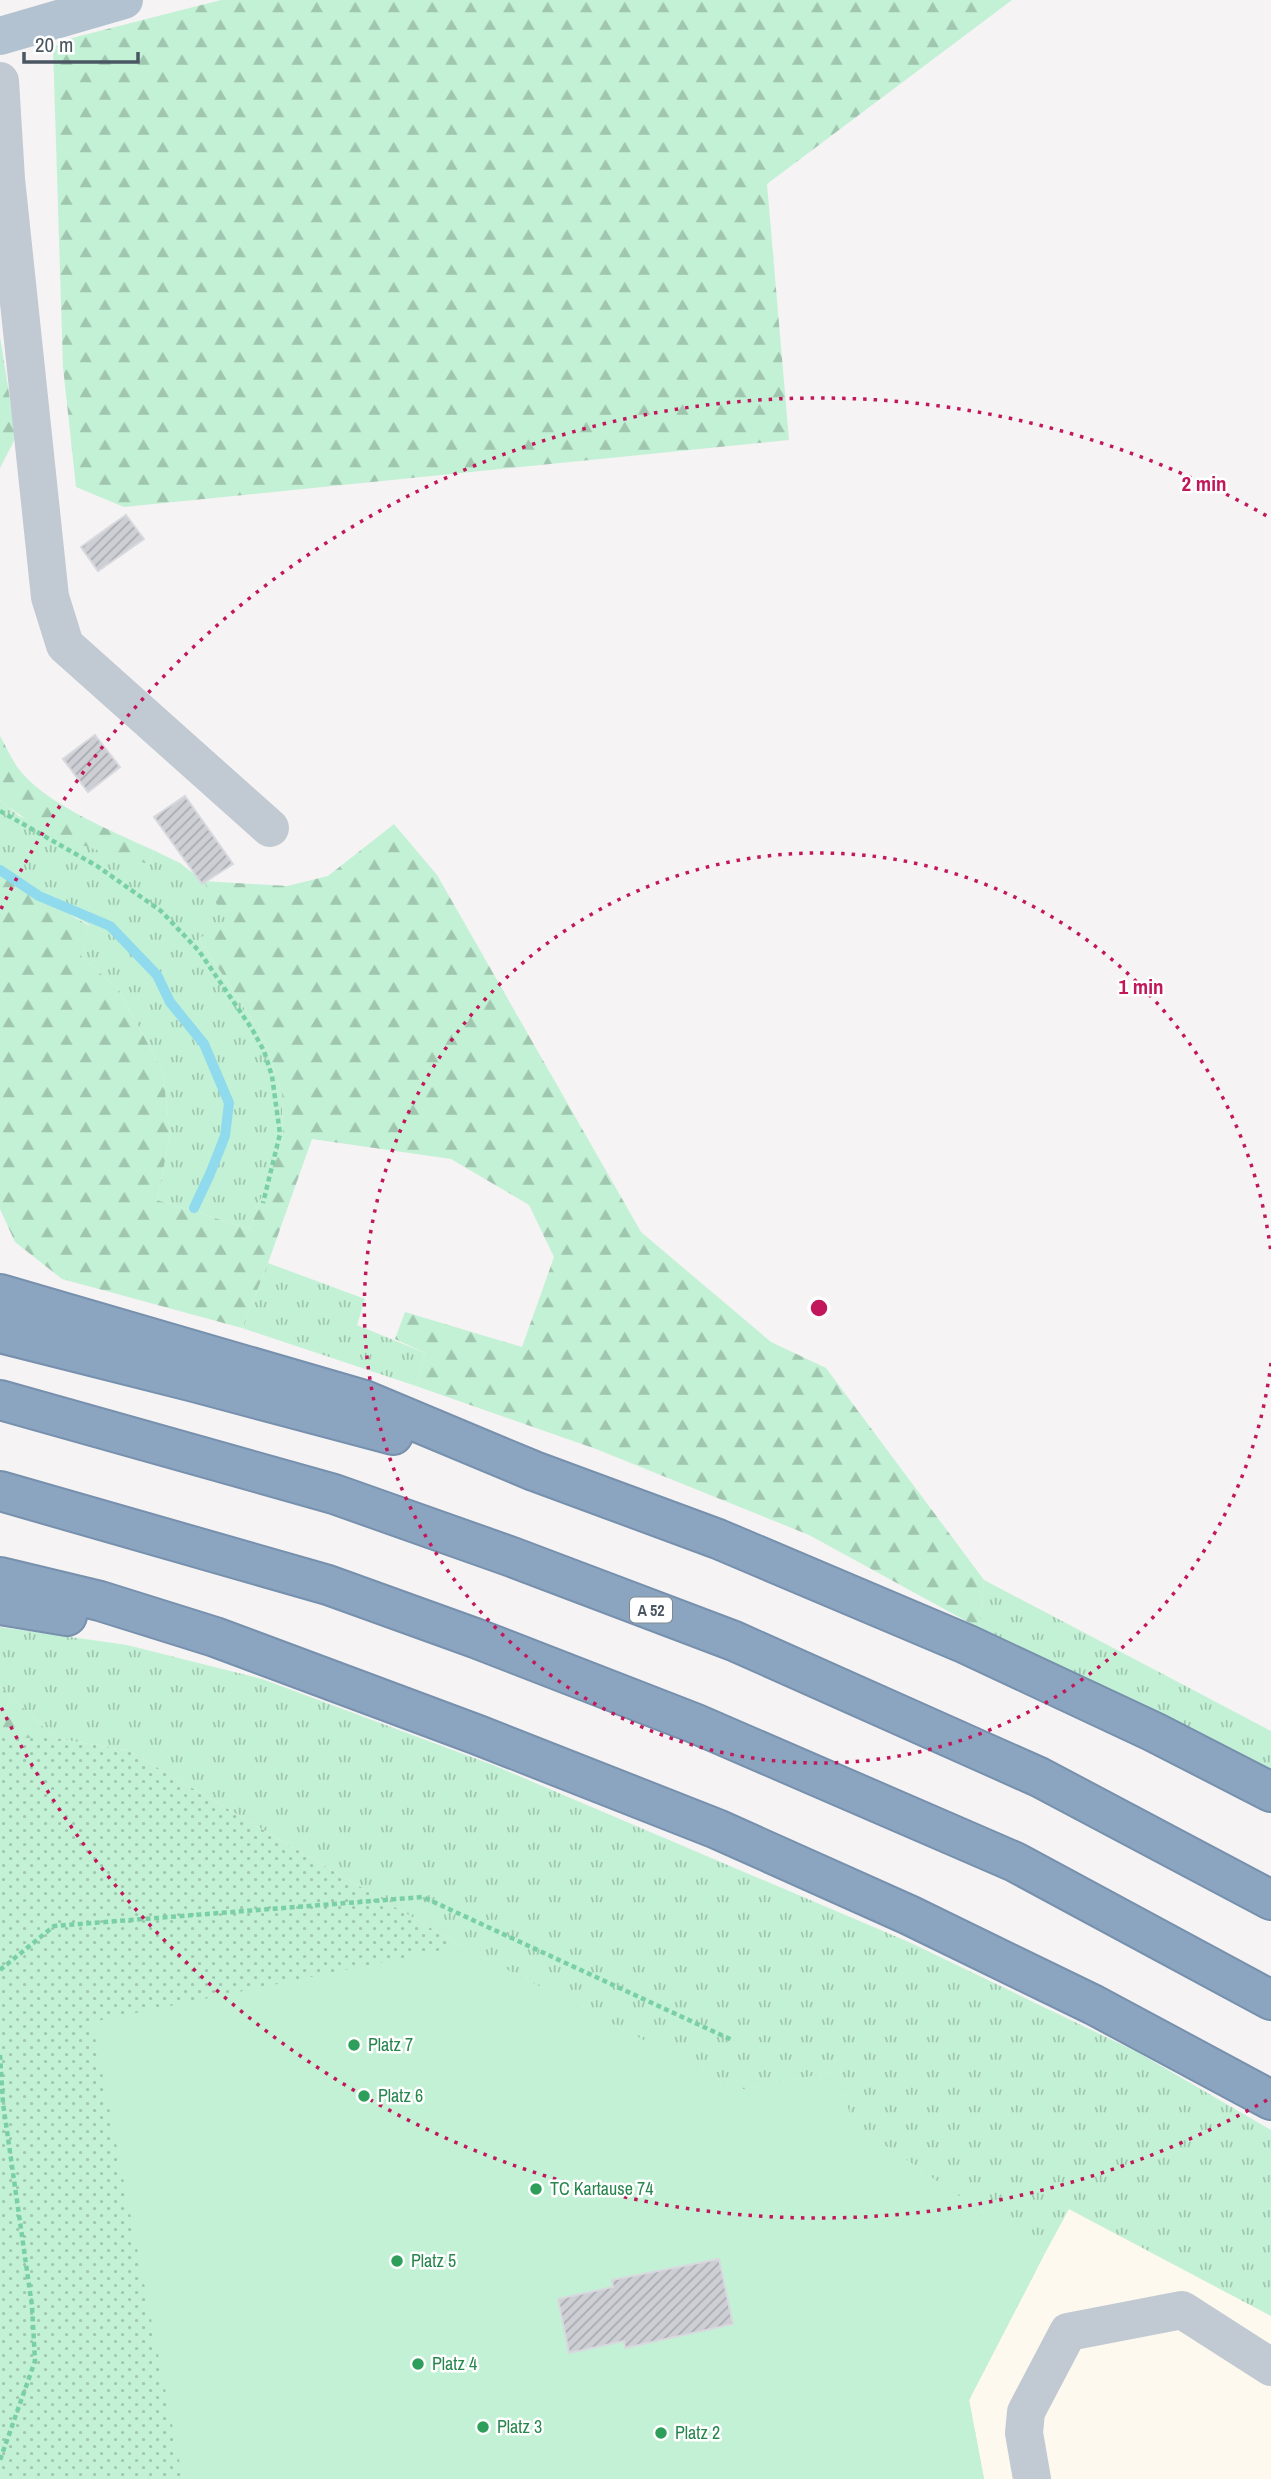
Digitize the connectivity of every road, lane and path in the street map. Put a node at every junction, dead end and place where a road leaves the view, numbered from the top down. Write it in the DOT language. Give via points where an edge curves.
graph roads {
  1 [pos="124,0"];
  2 [pos="0,36"];
  3 [pos="0,81"];
  4 [pos="0,811"];
  5 [pos="270,828"];
  6 [pos="263,1203"];
  7 [pos="0,1294"];
  8 [pos="0,1333"];
  9 [pos="0,1400"];
  10 [pos="534,1471"];
  11 [pos="0,1491"];
  12 [pos="0,1577"];
  13 [pos="0,1605"];
  14 [pos="244,1649"];
  15 [pos="1271,1792"];
  16 [pos="1271,1900"];
  17 [pos="0,1970"];
  18 [pos="1271,2000"];
  19 [pos="732,2040"];
  20 [pos="0,2055"];
  21 [pos="1271,2100"];
  22 [pos="1271,2367"];
  23 [pos="0,2460"];
  24 [pos="1032,2479"];
  1 -- 2 [label="main road"];
  3 -- 5 [label="lane" via="39,503 50,597 65,645"];
  4 -- 6 [label="path" via="97,866 161,911 199,951 252,1029 272,1076 280,1134"];
  7 -- 10 [label="highway" via="364,1400"];
  8 -- 10 [label="highway"];
  9 -- 16 [label="highway, A 52" via="334,1494 734,1642 1039,1777"];
  10 -- 15 [label="highway" via="718,1539 966,1644"];
  11 -- 18 [label="highway" via="328,1586 694,1723 1015,1862"];
  12 -- 14 [label="highway" via="100,1601"];
  13 -- 14 [label="highway"];
  14 -- 21 [label="highway" via="717,1829 1094,2005"];
  17 -- 19 [label="path" via="54,1926 423,1897"];
  20 -- 23 [label="path" via="35,2361"];
  22 -- 24 [label="lane" via="1182,2310 1068,2332 1026,2412 1024,2433"];
}
